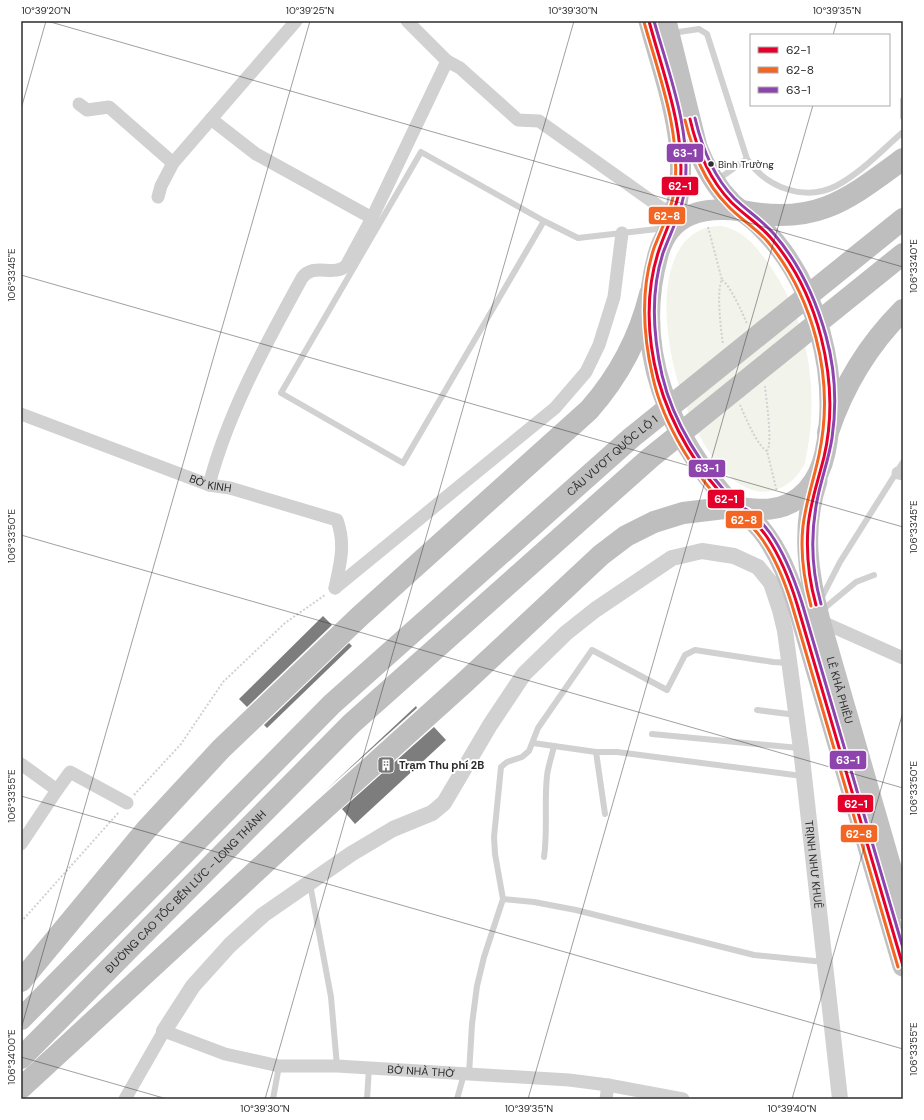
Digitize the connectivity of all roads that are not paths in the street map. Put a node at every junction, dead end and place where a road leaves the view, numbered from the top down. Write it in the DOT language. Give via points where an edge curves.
graph roads {
  1 [pos="296,21"];
  2 [pos="407,21"];
  3 [pos="649,21"];
  4 [pos="667,27"];
  5 [pos="447,62"];
  6 [pos="903,100"];
  7 [pos="79,104"];
  8 [pos="903,117"];
  9 [pos="210,119"];
  10 [pos="903,132"];
  11 [pos="903,158"];
  12 [pos="747,159"];
  13 [pos="173,163"];
  14 [pos="714,182"];
  15 [pos="158,197"];
  16 [pos="742,211"];
  17 [pos="372,218"];
  18 [pos="903,219"];
  19 [pos="544,221"];
  20 [pos="669,228"];
  21 [pos="622,233"];
  22 [pos="903,254"];
  23 [pos="650,294"];
  24 [pos="903,310"];
  25 [pos="21,414"];
  26 [pos="828,432"];
  27 [pos="821,469"];
  28 [pos="901,470"];
  29 [pos="209,485"];
  30 [pos="733,507"];
  31 [pos="874,575"];
  32 [pos="809,620"];
  33 [pos="812,656"];
  34 [pos="903,658"];
  35 [pos="789,663"];
  36 [pos="757,710"];
  37 [pos="796,715"];
  38 [pos="652,734"];
  39 [pos="533,743"];
  40 [pos="554,746"];
  41 [pos="801,749"];
  42 [pos="596,752"];
  43 [pos="21,764"];
  44 [pos="804,776"];
  45 [pos="57,790"];
  46 [pos="127,803"];
  47 [pos="605,814"];
  48 [pos="21,844"];
  49 [pos="544,856"];
  50 [pos="310,883"];
  51 [pos="503,899"];
  52 [pos="903,909"];
  53 [pos="824,962"];
  54 [pos="903,966"];
  55 [pos="21,981"];
  56 [pos="21,1019"];
  57 [pos="164,1031"];
  58 [pos="21,1058"];
  59 [pos="279,1066"];
  60 [pos="337,1066"];
  61 [pos="369,1068"];
  62 [pos="467,1074"];
  63 [pos="608,1085"];
  64 [pos="21,1088"];
  65 [pos="664,1097"];
  66 [pos="125,1099"];
  67 [pos="274,1099"];
  68 [pos="367,1099"];
  69 [pos="457,1099"];
  70 [pos="606,1099"];
  71 [pos="683,1099"];
  72 [pos="840,1099"];
  1 -- 9 [label="street"];
  2 -- 5 [label="street"];
  3 -- 20 [label="highway" via="676,124 680,151 680,186"];
  4 -- 12 [label="lane" via="699,29 708,34"];
  4 -- 14 [label="highway" via="696,147"];
  5 -- 17 [label="street"];
  5 -- 20 [label="street" via="460,68 518,120 540,121 654,203"];
  6 -- 8 [label="lane"];
  7 -- 13 [label="street" via="87,110 109,107"];
  9 -- 13 [label="street"];
  9 -- 17 [label="street" via="256,154"];
  10 -- 12 [label="lane" via="853,175 821,191 798,191 779,187 758,173"];
  11 -- 16 [label="highway" via="856,193 815,211 786,215"];
  12 -- 14 [label="lane"];
  13 -- 15 [label="street"];
  14 -- 16 [label="highway"];
  16 -- 20 [label="highway" via="704,210 684,218"];
  16 -- 26 [label="highway" via="760,226 787,260 815,317 828,375"];
  17 -- 29 [label="street" via="346,266 339,270 313,270 302,278 240,399 216,457"];
  18 -- 56 [label="highway, CẦU VƯỢT QUỐC LỘ 1" via="631,438 332,704"];
  19 -- 19 [label="lane" via="421,152 281,393 403,463"];
  19 -- 21 [label="lane" via="578,238"];
  20 -- 21 [label="lane"];
  20 -- 23 [label="highway, LÊ KHẢ PHIÊU" via="653,273"];
  21 -- 29 [label="street, BỜ KINH" via="614,297 599,345 586,372 555,408 334,588 343,548 337,520 230,488"];
  22 -- 58 [label="highway, ĐƯỜNG CAO TỐC BẾN LỨC - LONG THÀNH" via="650,458 351,724"];
  23 -- 30 [label="highway, LÊ KHẢ PHIÊU" via="652,344 664,397 688,449"];
  23 -- 55 [label="highway" via="640,330 624,363 589,410 381,596 221,748 146,830"];
  24 -- 26 [label="highway" via="874,341 858,365 842,394"];
  25 -- 29 [label="street, BỜ KINH"];
  26 -- 27 [label="highway"];
  27 -- 30 [label="highway" via="805,493 794,501 760,509"];
  27 -- 32 [label="highway, LÊ KHẢ PHIÊU" via="812,499 807,531"];
  28 -- 32 [label="lane" via="840,562"];
  30 -- 32 [label="highway, LÊ KHẢ PHIÊU" via="750,518 772,546"];
  30 -- 64 [label="highway" via="668,517 626,536 601,555"];
  31 -- 32 [label="lane" via="850,587"];
  32 -- 33 [label="highway, LÊ KHẢ PHIÊU"];
  32 -- 34 [label="street"];
  32 -- 35 [label="street, TRỊNH NHƯ KHUÊ"];
  32 -- 50 [label="street, TRỊNH NHƯ KHUÊ" via="758,567 734,556 702,551 672,558 566,633 524,674 490,725 444,804 432,813 393,829 350,854"];
  32 -- 52 [label="highway, LÊ KHẢ PHIÊU"];
  33 -- 35 [label="street"];
  33 -- 54 [label="highway, LÊ KHẢ PHIÊU"];
  35 -- 37 [label="street, TRỊNH NHƯ KHUÊ"];
  35 -- 39 [label="lane" via="694,650 685,655 667,690 592,650 538,728"];
  36 -- 37 [label="lane"];
  37 -- 41 [label="street, TRỊNH NHƯ KHUÊ"];
  38 -- 41 [label="lane"];
  39 -- 40 [label="lane"];
  39 -- 51 [label="lane" via="526,754 507,762 500,770 494,837"];
  40 -- 42 [label="lane"];
  40 -- 49 [label="lane" via="547,775 547,839"];
  41 -- 44 [label="street, TRỊNH NHƯ KHUÊ"];
  42 -- 44 [label="lane" via="617,752"];
  42 -- 47 [label="lane"];
  43 -- 45 [label="street"];
  44 -- 53 [label="street, TRỊNH NHƯ KHUÊ"];
  45 -- 46 [label="street" via="70,772"];
  45 -- 48 [label="street"];
  50 -- 57 [label="street, TRỊNH NHƯ KHUÊ" via="262,916 230,945 193,986"];
  50 -- 60 [label="lane" via="331,997"];
  51 -- 53 [label="lane" via="576,910 754,955"];
  51 -- 62 [label="lane" via="477,986"];
  53 -- 72 [label="street, TRỊNH NHƯ KHUÊ"];
  57 -- 59 [label="street, BỜ NHÀ THỜ" via="225,1054"];
  57 -- 66 [label="street"];
  59 -- 60 [label="street, BỜ NHÀ THỜ"];
  59 -- 67 [label="lane"];
  60 -- 61 [label="street, BỜ NHÀ THỜ"];
  61 -- 62 [label="street, BỜ NHÀ THỜ"];
  61 -- 68 [label="lane"];
  62 -- 63 [label="street, BỜ NHÀ THỜ"];
  62 -- 69 [label="lane"];
  63 -- 65 [label="street, BỜ NHÀ THỜ"];
  63 -- 70 [label="street"];
  65 -- 71 [label="street, BỜ NHÀ THỜ"];
}
